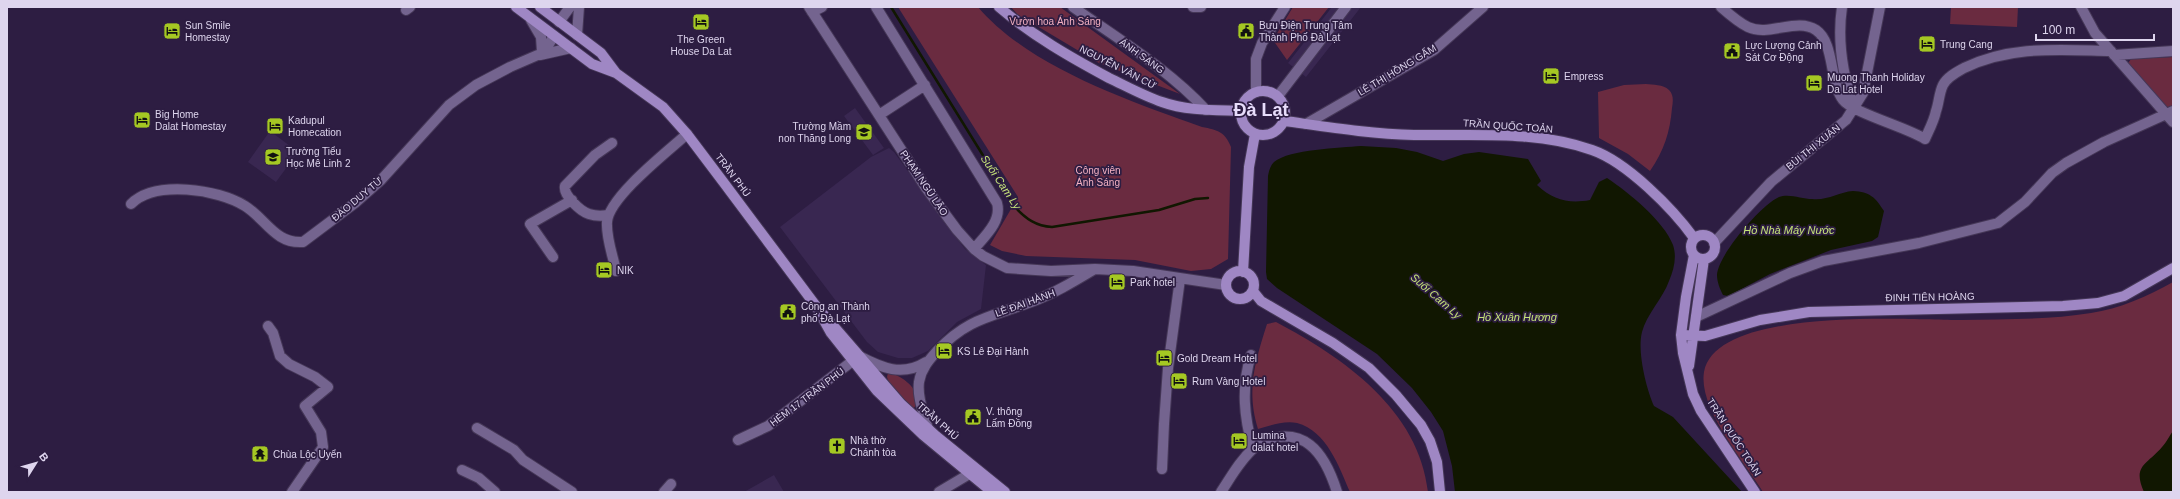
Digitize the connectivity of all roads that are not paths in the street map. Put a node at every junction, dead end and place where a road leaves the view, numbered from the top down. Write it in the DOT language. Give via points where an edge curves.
graph roads {
  1 [pos="516,7"];
  2 [pos="540,7"];
  3 [pos="570,7"];
  4 [pos="579,7"];
  5 [pos="822,7"];
  6 [pos="876,7"];
  7 [pos="999,7"];
  8 [pos="1073,7"];
  9 [pos="1193,7"];
  10 [pos="1201,7"];
  11 [pos="1285,7"];
  12 [pos="1346,7"];
  13 [pos="1483,7"];
  14 [pos="1721,7"];
  15 [pos="1842,7"];
  16 [pos="1880,7"];
  17 [pos="2081,7"];
  18 [pos="811,9"];
  19 [pos="528,15"];
  20 [pos="560,22"];
  21 [pos="577,35"];
  22 [pos="554,36"];
  23 [pos="571,48"];
  24 [pos="2173,51"];
  25 [pos="2112,53"];
  26 [pos="538,54"];
  27 [pos="616,73"];
  28 [pos="925,85"];
  29 [pos="1256,92"];
  30 [pos="1278,96"];
  31 [pos="1854,108"];
  32 [pos="1206,110"];
  33 [pos="1241,111"];
  34 [pos="879,115"];
  35 [pos="2171,116"];
  36 [pos="1285,121"];
  37 [pos="1306,124"];
  38 [pos="687,134"];
  39 [pos="1255,134"];
  40 [pos="612,143"];
  41 [pos="572,200"];
  42 [pos="131,204"];
  43 [pos="608,215"];
  44 [pos="1694,238"];
  45 [pos="1714,243"];
  46 [pos="974,249"];
  47 [pos="1694,255"];
  48 [pos="553,257"];
  49 [pos="1704,259"];
  50 [pos="2173,268"];
  51 [pos="1095,269"];
  52 [pos="616,271"];
  53 [pos="1243,272"];
  54 [pos="1180,279"];
  55 [pos="1226,285"];
  56 [pos="1253,291"];
  57 [pos="1696,317"];
  58 [pos="268,326"];
  59 [pos="1682,335"];
  60 [pos="1692,337"];
  61 [pos="1251,355"];
  62 [pos="856,359"];
  63 [pos="928,361"];
  64 [pos="1688,372"];
  65 [pos="477,428"];
  66 [pos="926,432"];
  67 [pos="738,440"];
  68 [pos="1253,449"];
  69 [pos="1162,469"];
  70 [pos="462,470"];
  71 [pos="973,472"];
  72 [pos="671,484"];
  73 [pos="292,492"];
  74 [pos="496,492"];
  75 [pos="572,492"];
  76 [pos="664,492"];
  77 [pos="940,492"];
  78 [pos="992,492"];
  79 [pos="1005,492"];
  80 [pos="1221,492"];
  81 [pos="1337,492"];
  82 [pos="1440,492"];
  83 [pos="1755,492"];
  1 -- 19 [label="main road, TRẦN PHÚ"];
  2 -- 20 [label="main road, TRẦN PHÚ"];
  3 -- 20 [label="street"];
  4 -- 21 [label="street"];
  5 -- 18 [label="street"];
  6 -- 28 [label="street"];
  7 -- 32 [label="main road, NGUYỄN VĂN CỪ" via="1044,42 1130,88 1162,102"];
  8 -- 32 [label="street, ÁNH SÁNG" via="1158,67"];
  9 -- 10 [label="street"];
  11 -- 29 [label="street" via="1262,43 1256,59"];
  12 -- 30 [label="street"];
  13 -- 37 [label="street, LÊ THỊ HỒNG GẤM" via="1434,50"];
  14 -- 31 [label="street" via="1749,28 1767,30 1807,26 1821,33 1828,51 1836,90 1844,102"];
  15 -- 31 [label="street" via="1839,30 1845,78"];
  16 -- 31 [label="street, BÙI THỊ XUÂN" via="1866,80"];
  17 -- 25 [label="street" via="2095,33"];
  18 -- 34 [label="street, PHẠM NGŨ LÃO"];
  19 -- 22 [label="main road, TRẦN PHÚ"];
  19 -- 26 [label="street" via="541,37"];
  20 -- 21 [label="main road, TRẦN PHÚ"];
  20 -- 22 [label="main road"];
  21 -- 27 [label="main road, TRẦN PHÚ" via="602,53"];
  22 -- 23 [label="main road, TRẦN PHÚ"];
  22 -- 26 [label="street"];
  23 -- 26 [label="street"];
  23 -- 27 [label="main road, TRẦN PHÚ" via="592,64"];
  24 -- 25 [label="street"];
  25 -- 31 [label="street" via="2063,50 2013,52 1991,56 1972,64 1943,84 1936,112 1925,139"];
  25 -- 35 [label="street"];
  26 -- 42 [label="street, ĐÀO DUY TỪ" via="476,85 450,105 381,180 303,242 295,243 277,236 246,207 214,194 194,190 153,192"];
  27 -- 38 [label="main road, TRẦN PHÚ" via="663,108"];
  28 -- 34 [label="street"];
  28 -- 46 [label="street" via="997,203 999,214"];
  29 -- 30 [label="main road" via="1268,91"];
  29 -- 33 [label="main road" via="1246,99"];
  30 -- 36 [label="main road" via="1285,108"];
  31 -- 45 [label="street, BÙI THỊ XUÂN" via="1838,128 1771,182"];
  32 -- 33 [label="main road, NGUYỄN VĂN CỪ"];
  33 -- 39 [label="main road" via="1244,125"];
  34 -- 46 [label="street, PHẠM NGŨ LÃO" via="926,188"];
  35 -- 57 [label="street" via="2104,142 2066,163 2052,173 2025,202 1998,223 1918,243 1823,260"];
  36 -- 37 [label="main road, TRẦN QUỐC TOẢN"];
  36 -- 39 [label="main road" via="1269,135"];
  37 -- 44 [label="main road, TRẦN QUỐC TOẢN" via="1335,129 1414,135 1490,135 1555,141 1593,150 1622,167 1683,222"];
  38 -- 43 [label="street" via="634,182 612,206"];
  38 -- 62 [label="main road, TRẦN PHÚ" via="816,306 837,328"];
  39 -- 53 [label="main road" via="1249,166"];
  40 -- 41 [label="street" via="595,155 565,186 566,194"];
  41 -- 43 [label="street" via="588,214"];
  41 -- 48 [label="street" via="530,224"];
  43 -- 52 [label="street" via="607,224"];
  44 -- 45 [label="main road" via="1706,236"];
  44 -- 47 [label="main road" via="1691,248"];
  45 -- 49 [label="main road" via="1714,251"];
  46 -- 51 [label="street, PHẠM NGŨ LÃO" via="1007,268 1051,271"];
  47 -- 49 [label="main road"];
  47 -- 59 [label="main road, TRẦN QUỐC TOẢN"];
  49 -- 57 [label="main road, TRẦN QUỐC TOẢN"];
  50 -- 60 [label="main road, ĐINH TIÊN HOÀNG" via="2124,296 2098,303 1809,312 1760,320 1722,332"];
  51 -- 54 [label="street" via="1133,271"];
  51 -- 63 [label="street, LÊ ĐẠI HÀNH" via="1057,291 964,326"];
  53 -- 55 [label="main road" via="1231,274"];
  53 -- 56 [label="main road" via="1253,279"];
  54 -- 55 [label="street"];
  54 -- 69 [label="street" via="1168,368"];
  55 -- 56 [label="main road" via="1232,297 1239,300 1248,298"];
  56 -- 82 [label="main road" via="1261,301 1333,343 1369,368 1396,394 1421,425 1430,441 1437,462"];
  57 -- 60 [label="main road, TRẦN QUỐC TOẢN"];
  58 -- 73 [label="street" via="273,333 280,356 328,387 306,406 321,432 323,447"];
  59 -- 60 [label="main road, ĐINH TIÊN HOÀNG"];
  59 -- 64 [label="main road, TRẦN QUỐC TOẢN"];
  60 -- 64 [label="main road, TRẦN QUỐC TOẢN"];
  61 -- 68 [label="street" via="1244,384 1245,414"];
  62 -- 63 [label="street, LÊ ĐẠI HÀNH" via="885,368 907,371"];
  62 -- 66 [label="main road, TRẦN PHÚ"];
  62 -- 67 [label="street, HẺM 17 TRẦN PHÚ" via="768,426"];
  63 -- 66 [label="street, LÊ ĐẠI HÀNH" via="921,372 919,382"];
  64 -- 83 [label="main road, TRẦN QUỐC TOẢN" via="1701,411"];
  65 -- 75 [label="street" via="514,450 523,460"];
  66 -- 71 [label="main road, TRẦN PHÚ"];
  68 -- 80 [label="street" via="1237,467"];
  68 -- 81 [label="street" via="1265,440 1278,436 1294,438 1310,445 1321,458"];
  70 -- 74 [label="street" via="479,478"];
  71 -- 77 [label="street"];
  71 -- 78 [label="main road, TRẦN PHÚ"];
  71 -- 79 [label="main road, TRẦN PHÚ"];
  72 -- 76 [label="street"];
}
